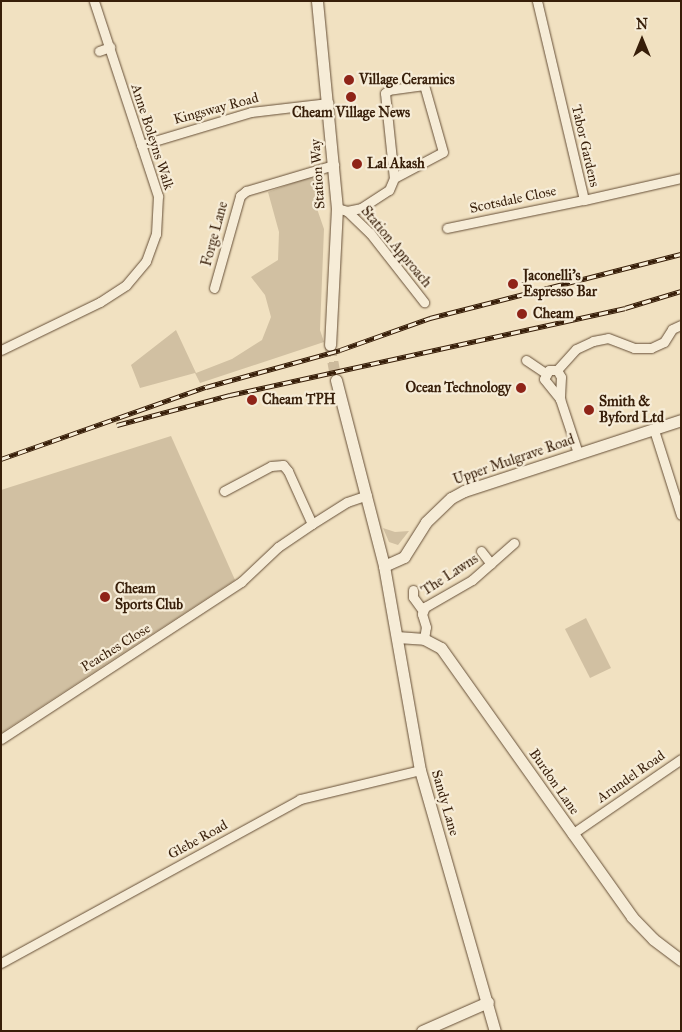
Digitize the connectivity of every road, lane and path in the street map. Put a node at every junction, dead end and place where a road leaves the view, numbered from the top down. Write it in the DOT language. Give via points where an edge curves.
graph roads {
  1 [pos="94,1"];
  2 [pos="317,1"];
  3 [pos="537,1"];
  4 [pos="110,47"];
  5 [pos="99,51"];
  6 [pos="328,103"];
  7 [pos="141,145"];
  8 [pos="334,164"];
  9 [pos="394,178"];
  10 [pos="681,178"];
  11 [pos="584,200"];
  12 [pos="342,209"];
  13 [pos="447,228"];
  14 [pos="214,288"];
  15 [pos="424,302"];
  16 [pos="681,325"];
  17 [pos="330,344"];
  18 [pos="1,350"];
  19 [pos="526,360"];
  20 [pos="557,370"];
  21 [pos="545,373"];
  22 [pos="336,380"];
  23 [pos="560,399"];
  24 [pos="681,420"];
  25 [pos="654,430"];
  26 [pos="578,453"];
  27 [pos="224,491"];
  28 [pos="367,495"];
  29 [pos="681,515"];
  30 [pos="312,524"];
  31 [pos="514,543"];
  32 [pos="481,551"];
  33 [pos="491,564"];
  34 [pos="384,566"];
  35 [pos="413,590"];
  36 [pos="423,611"];
  37 [pos="397,637"];
  38 [pos="424,639"];
  39 [pos="1,739"];
  40 [pos="681,759"];
  41 [pos="420,770"];
  42 [pos="572,834"];
  43 [pos="681,960"];
  44 [pos="1,963"];
  45 [pos="488,1002"];
  46 [pos="422,1031"];
  47 [pos="495,1031"];
  1 -- 4 [label="street, Anne Boleyns Walk"];
  2 -- 6 [label="street, Station Way"];
  3 -- 11 [label="street, Tabor Gardens"];
  4 -- 5 [label="street"];
  4 -- 7 [label="street, Anne Boleyns Walk"];
  6 -- 7 [label="street, Kingsway Road" via="251,112"];
  6 -- 8 [label="street, Station Way"];
  7 -- 18 [label="street, Anne Boleyns Walk" via="158,196 159,215 152,247 137,274 113,295"];
  8 -- 12 [label="street, Station Way"];
  8 -- 14 [label="street, Forge Lane" via="246,191 240,196"];
  9 -- 9 [label="street" via="443,152 424,85 385,93"];
  9 -- 12 [label="street" via="389,190 361,208"];
  10 -- 11 [label="street, Tabor Gardens"];
  11 -- 13 [label="street, Scotsdale Close"];
  12 -- 15 [label="street, Station Approach" via="370,234"];
  12 -- 17 [label="street, Station Way"];
  16 -- 20 [label="street" via="672,329 659,345 634,348 608,338 584,344"];
  19 -- 21 [label="street"];
  20 -- 21 [label="street"];
  20 -- 23 [label="street" via="561,377"];
  21 -- 23 [label="street" via="546,384"];
  22 -- 28 [label="street"];
  23 -- 26 [label="street"];
  24 -- 25 [label="street, Upper Mulgrave Road"];
  25 -- 26 [label="street, Upper Mulgrave Road"];
  25 -- 29 [label="street"];
  26 -- 34 [label="street, Upper Mulgrave Road" via="478,485 451,498 426,522 404,557"];
  27 -- 30 [label="street" via="271,466 282,465 288,471"];
  28 -- 30 [label="street, Peaches Close" via="347,502"];
  28 -- 34 [label="street"];
  30 -- 39 [label="street, Peaches Close" via="278,547 241,582"];
  31 -- 33 [label="street, The Lawns"];
  32 -- 33 [label="street"];
  33 -- 36 [label="street, The Lawns"];
  34 -- 37 [label="street, Sandy Lane"];
  35 -- 36 [label="street" via="412,597"];
  36 -- 38 [label="street, The Lawns"];
  37 -- 38 [label="street"];
  37 -- 41 [label="street, Sandy Lane"];
  38 -- 42 [label="street, Burdon Lane" via="436,644 450,659"];
  40 -- 42 [label="street, Arundel Road"];
  41 -- 44 [label="street, Glebe Road" via="300,799"];
  41 -- 45 [label="street, Sandy Lane"];
  42 -- 43 [label="street, Burdon Lane" via="643,930"];
  45 -- 46 [label="street"];
  45 -- 47 [label="street, Sandy Lane"];
}
